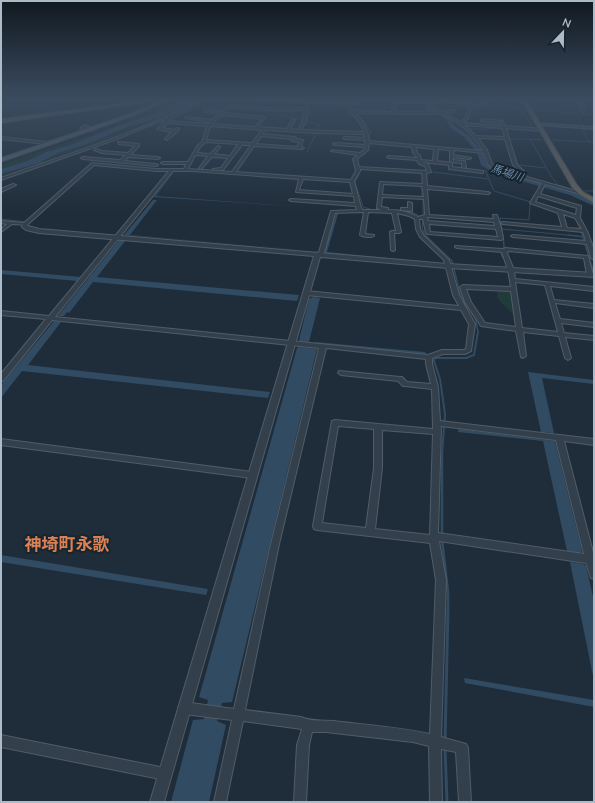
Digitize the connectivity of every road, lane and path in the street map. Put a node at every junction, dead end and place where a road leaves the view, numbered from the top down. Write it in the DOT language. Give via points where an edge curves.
graph roads {
  1 [pos="69,137"];
  2 [pos="117,137"];
  3 [pos="169,137"];
  4 [pos="206,137"];
  5 [pos="258,137"];
  6 [pos="276,137"];
  7 [pos="290,137"];
  8 [pos="366,137"];
  9 [pos="475,137"];
  10 [pos="490,137"];
  11 [pos="545,137"];
  12 [pos="1,138"];
  13 [pos="345,138"];
  14 [pos="506,138"];
  15 [pos="64,139"];
  16 [pos="113,139"];
  17 [pos="173,139"];
  18 [pos="205,141"];
  19 [pos="478,141"];
  20 [pos="367,142"];
  21 [pos="493,142"];
  22 [pos="241,143"];
  23 [pos="119,144"];
  24 [pos="127,144"];
  25 [pos="254,144"];
  26 [pos="336,144"];
  27 [pos="271,145"];
  28 [pos="414,146"];
  29 [pos="218,147"];
  30 [pos="436,147"];
  31 [pos="108,149"];
  32 [pos="452,149"];
  33 [pos="96,150"];
  34 [pos="118,150"];
  35 [pos="333,151"];
  36 [pos="409,152"];
  37 [pos="485,152"];
  38 [pos="129,153"];
  39 [pos="415,153"];
  40 [pos="194,154"];
  41 [pos="361,154"];
  42 [pos="114,155"];
  43 [pos="211,155"];
  44 [pos="451,156"];
  45 [pos="67,157"];
  46 [pos="231,157"];
  47 [pos="389,157"];
  48 [pos="83,158"];
  49 [pos="147,158"];
  50 [pos="158,158"];
  51 [pos="469,158"];
  52 [pos="3,159"];
  53 [pos="97,159"];
  54 [pos="419,160"];
  55 [pos="121,161"];
  56 [pos="435,162"];
  57 [pos="140,163"];
  58 [pos="163,163"];
  59 [pos="156,165"];
  60 [pos="116,166"];
  61 [pos="187,167"];
  62 [pos="202,168"];
  63 [pos="358,168"];
  64 [pos="172,170"];
  65 [pos="463,171"];
  66 [pos="482,172"];
  67 [pos="234,173"];
  68 [pos="424,173"];
  69 [pos="301,178"];
  70 [pos="526,178"];
  71 [pos="1,179"];
  72 [pos="352,181"];
  73 [pos="543,184"];
  74 [pos="14,185"];
  75 [pos="424,186"];
  76 [pos="1,191"];
  77 [pos="488,194"];
  78 [pos="537,194"];
  79 [pos="581,194"];
  80 [pos="355,195"];
  81 [pos="380,196"];
  82 [pos="425,198"];
  83 [pos="291,200"];
  84 [pos="594,201"];
  85 [pos="410,203"];
  86 [pos="358,205"];
  87 [pos="364,211"];
  88 [pos="397,211"];
  89 [pos="560,212"];
  90 [pos="577,217"];
  91 [pos="423,218"];
  92 [pos="1,222"];
  93 [pos="11,223"];
  94 [pos="503,223"];
  95 [pos="25,224"];
  96 [pos="499,228"];
  97 [pos="566,229"];
  98 [pos="582,230"];
  99 [pos="1,231"];
  100 [pos="423,233"];
  101 [pos="372,236"];
  102 [pos="587,236"];
  103 [pos="117,237"];
  104 [pos="594,237"];
  105 [pos="589,245"];
  106 [pos="457,248"];
  107 [pos="393,250"];
  108 [pos="519,250"];
  109 [pos="504,251"];
  110 [pos="318,254"];
  111 [pos="594,256"];
  112 [pos="452,266"];
  113 [pos="511,270"];
  114 [pos="592,275"];
  115 [pos="512,280"];
  116 [pos="547,284"];
  117 [pos="594,289"];
  118 [pos="514,290"];
  119 [pos="306,293"];
  120 [pos="552,301"];
  121 [pos="594,306"];
  122 [pos="462,308"];
  123 [pos="1,313"];
  124 [pos="50,318"];
  125 [pos="558,321"];
  126 [pos="594,325"];
  127 [pos="520,330"];
  128 [pos="562,335"];
  129 [pos="594,338"];
  130 [pos="291,343"];
  131 [pos="323,346"];
  132 [pos="523,356"];
  133 [pos="429,357"];
  134 [pos="568,358"];
  135 [pos="341,373"];
  136 [pos="1,379"];
  137 [pos="435,387"];
  138 [pos="378,426"];
  139 [pos="440,426"];
  140 [pos="559,438"];
  141 [pos="1,442"];
  142 [pos="594,442"];
  143 [pos="252,475"];
  144 [pos="370,532"];
  145 [pos="439,538"];
  146 [pos="592,559"];
  147 [pos="594,575"];
  148 [pos="184,708"];
  149 [pos="238,715"];
  150 [pos="308,726"];
  151 [pos="1,741"];
  152 [pos="442,743"];
  153 [pos="165,774"];
  154 [pos="157,802"];
  155 [pos="220,802"];
  156 [pos="300,802"];
  157 [pos="436,802"];
  158 [pos="465,802"];
  1 -- 15 [label="main road"];
  2 -- 16 [label="street"];
  3 -- 17 [label="street" via="167,139"];
  4 -- 18 [label="street"];
  5 -- 25 [label="street"];
  6 -- 27 [label="street"];
  7 -- 27 [label="street" via="302,141 300,148"];
  8 -- 20 [label="street"];
  9 -- 19 [label="street"];
  10 -- 14 [label="street"];
  11 -- 79 [label="highway" via="571,182"];
  12 -- 15 [label="street" via="46,143"];
  13 -- 20 [label="street"];
  14 -- 70 [label="street" via="515,165"];
  15 -- 52 [label="main road"];
  16 -- 33 [label="street"];
  16 -- 45 [label="street"];
  18 -- 22 [label="street"];
  18 -- 40 [label="street"];
  19 -- 21 [label="street"];
  19 -- 37 [label="street"];
  20 -- 26 [label="street"];
  20 -- 28 [label="street"];
  20 -- 41 [label="street"];
  22 -- 25 [label="street"];
  22 -- 46 [label="street"];
  23 -- 24 [label="street"];
  24 -- 34 [label="street"];
  24 -- 38 [label="street" via="138,145"];
  25 -- 27 [label="street"];
  25 -- 67 [label="street"];
  28 -- 30 [label="street"];
  28 -- 39 [label="street"];
  29 -- 43 [label="street"];
  30 -- 32 [label="street"];
  30 -- 56 [label="street"];
  31 -- 34 [label="street"];
  32 -- 37 [label="street"];
  32 -- 44 [label="street"];
  33 -- 42 [label="street"];
  33 -- 45 [label="street"];
  34 -- 38 [label="street"];
  34 -- 42 [label="street"];
  35 -- 41 [label="street"];
  36 -- 39 [label="street"];
  37 -- 70 [label="street" via="491,166"];
  38 -- 42 [label="street"];
  38 -- 49 [label="street"];
  38 -- 55 [label="street"];
  39 -- 54 [label="street"];
  40 -- 43 [label="street"];
  40 -- 61 [label="street"];
  41 -- 63 [label="street" via="355,161"];
  42 -- 53 [label="street" via="101,156"];
  43 -- 46 [label="street"];
  43 -- 62 [label="street"];
  44 -- 51 [label="street"];
  44 -- 65 [label="street" via="451,161 464,162"];
  45 -- 71 [label="street"];
  46 -- 62 [label="street" via="222,169"];
  47 -- 54 [label="street"];
  48 -- 53 [label="street"];
  49 -- 50 [label="street"];
  49 -- 57 [label="street"];
  53 -- 55 [label="street"];
  54 -- 56 [label="street"];
  54 -- 68 [label="street" via="420,163 427,165 429,172"];
  55 -- 57 [label="street"];
  55 -- 60 [label="street"];
  56 -- 65 [label="street" via="450,164 450,168"];
  57 -- 59 [label="street"];
  58 -- 61 [label="street"];
  60 -- 64 [label="street"];
  60 -- 95 [label="street" via="92,165"];
  61 -- 62 [label="street"];
  61 -- 64 [label="street"];
  61 -- 67 [label="street"];
  63 -- 68 [label="street"];
  63 -- 72 [label="street"];
  64 -- 103 [label="street"];
  65 -- 66 [label="street"];
  67 -- 72 [label="street"];
  68 -- 75 [label="street"];
  69 -- 80 [label="street" via="297,191"];
  70 -- 73 [label="street"];
  72 -- 80 [label="street"];
  73 -- 78 [label="street"];
  73 -- 79 [label="street"];
  74 -- 76 [label="street"];
  75 -- 77 [label="street"];
  75 -- 81 [label="street" via="381,183"];
  75 -- 82 [label="street"];
  78 -- 89 [label="street" via="532,203"];
  78 -- 90 [label="street" via="579,206"];
  79 -- 84 [label="highway"];
  80 -- 86 [label="street"];
  81 -- 82 [label="street"];
  81 -- 88 [label="street" via="379,208"];
  82 -- 91 [label="street"];
  83 -- 86 [label="street"];
  85 -- 88 [label="street" via="410,210"];
  86 -- 87 [label="street" via="359,209"];
  87 -- 88 [label="street"];
  87 -- 101 [label="street" via="362,236"];
  87 -- 110 [label="street" via="333,212 321,253"];
  88 -- 91 [label="street"];
  88 -- 107 [label="street" via="398,232 392,232"];
  89 -- 90 [label="street"];
  89 -- 97 [label="street"];
  90 -- 98 [label="street"];
  91 -- 96 [label="street"];
  91 -- 96 [label="street" via="496,219"];
  91 -- 100 [label="street"];
  91 -- 100 [label="street"];
  92 -- 93 [label="street"];
  93 -- 95 [label="street"];
  93 -- 99 [label="street"];
  94 -- 97 [label="street"];
  95 -- 103 [label="street" via="28,229"];
  96 -- 100 [label="street" via="501,239"];
  97 -- 98 [label="street"];
  98 -- 102 [label="street"];
  100 -- 112 [label="street" via="429,244"];
  102 -- 104 [label="street"];
  102 -- 105 [label="street"];
  103 -- 110 [label="street"];
  103 -- 124 [label="street"];
  105 -- 108 [label="street" via="516,236"];
  105 -- 111 [label="street"];
  106 -- 109 [label="street"];
  108 -- 109 [label="street"];
  108 -- 114 [label="street" via="586,257"];
  109 -- 113 [label="street" via="504,257"];
  110 -- 112 [label="street"];
  110 -- 119 [label="street"];
  112 -- 113 [label="street"];
  112 -- 122 [label="street" via="451,284"];
  113 -- 114 [label="street" via="528,269"];
  113 -- 115 [label="street"];
  115 -- 116 [label="street"];
  115 -- 118 [label="street"];
  116 -- 117 [label="street"];
  116 -- 120 [label="street"];
  118 -- 127 [label="street"];
  118 -- 127 [label="street" via="463,287 468,302 483,325"];
  119 -- 122 [label="street"];
  119 -- 130 [label="street"];
  120 -- 121 [label="street"];
  120 -- 125 [label="street"];
  122 -- 133 [label="street" via="472,324 469,350 460,353 442,352"];
  123 -- 124 [label="street"];
  124 -- 130 [label="street"];
  124 -- 136 [label="street"];
  125 -- 126 [label="street"];
  125 -- 128 [label="street"];
  127 -- 128 [label="street"];
  127 -- 132 [label="street"];
  128 -- 129 [label="street"];
  128 -- 134 [label="street"];
  130 -- 131 [label="street"];
  130 -- 143 [label="street"];
  131 -- 133 [label="street"];
  131 -- 149 [label="street" via="275,544"];
  133 -- 137 [label="street"];
  135 -- 137 [label="street" via="400,379 405,384"];
  137 -- 139 [label="street"];
  138 -- 139 [label="street"];
  138 -- 144 [label="street" via="378,468"];
  138 -- 144 [label="street" via="335,423 317,526"];
  139 -- 140 [label="street"];
  139 -- 145 [label="street"];
  140 -- 142 [label="street"];
  140 -- 146 [label="street"];
  141 -- 143 [label="street"];
  143 -- 148 [label="street"];
  144 -- 145 [label="street"];
  145 -- 146 [label="street"];
  145 -- 152 [label="street"];
  146 -- 147 [label="street"];
  148 -- 149 [label="street"];
  148 -- 153 [label="street"];
  149 -- 150 [label="street"];
  149 -- 155 [label="street"];
  150 -- 152 [label="street" via="382,732"];
  150 -- 156 [label="street" via="302,745"];
  151 -- 153 [label="street"];
  152 -- 157 [label="street"];
  152 -- 158 [label="street" via="462,748"];
  153 -- 154 [label="street"];
}
